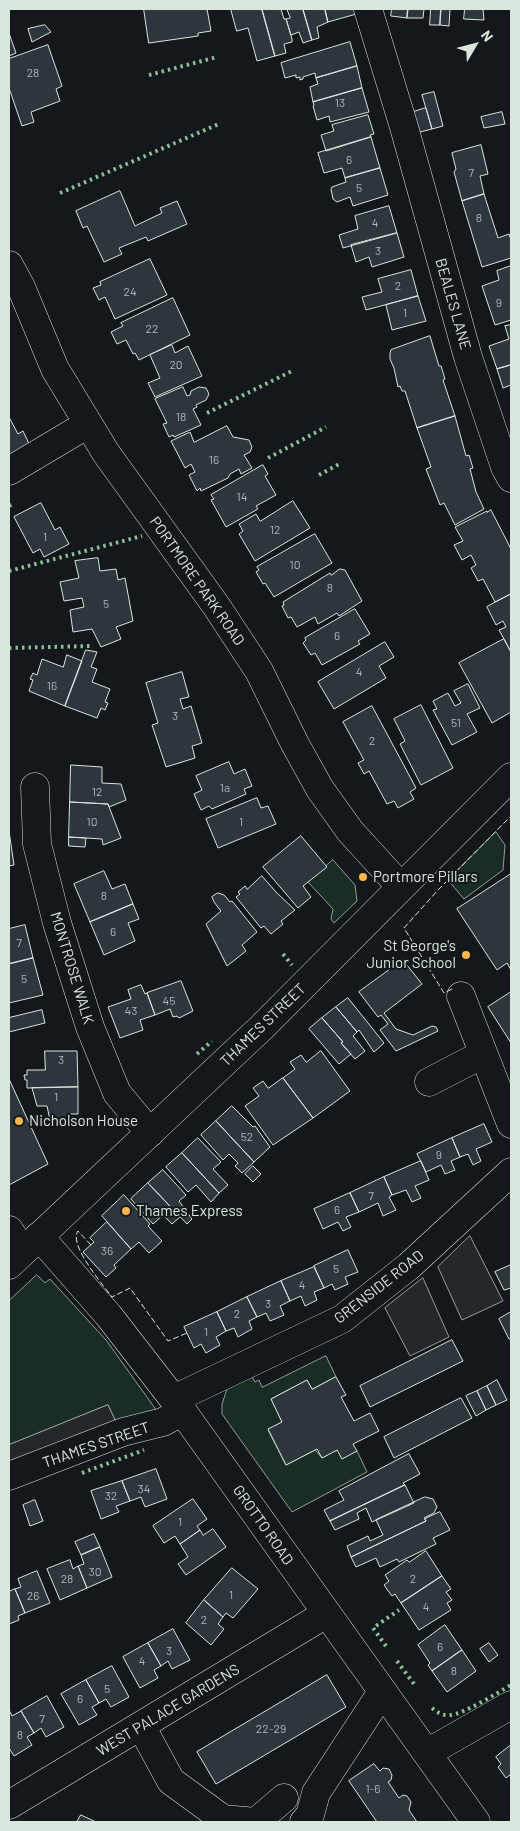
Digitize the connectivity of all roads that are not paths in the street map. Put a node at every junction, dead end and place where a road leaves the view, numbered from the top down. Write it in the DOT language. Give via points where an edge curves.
graph roads {
  1 [pos="368,9"];
  2 [pos="9,265"];
  3 [pos="88,424"];
  4 [pos="9,471"];
  5 [pos="511,478"];
  6 [pos="511,778"];
  7 [pos="35,787"];
  8 [pos="401,887"];
  9 [pos="460,996"];
  10 [pos="483,1054"];
  11 [pos="429,1082"];
  12 [pos="511,1124"];
  13 [pos="150,1133"];
  14 [pos="511,1172"];
  15 [pos="20,1246"];
  16 [pos="178,1405"];
  17 [pos="9,1476"];
  18 [pos="326,1614"];
  19 [pos="382,1692"];
  20 [pos="511,1705"];
  21 [pos="141,1726"];
  22 [pos="426,1753"];
  23 [pos="284,1798"];
  24 [pos="9,1805"];
  25 [pos="304,1822"];
  26 [pos="476,1822"];
  1 -- 5 [label="street, BEALES LANE" via="468,357"];
  2 -- 3 [label="street, PORTMORE PARK ROAD" via="54,369"];
  3 -- 4 [label="street"];
  3 -- 8 [label="street, PORTMORE PARK ROAD" via="259,671 320,789 350,831"];
  6 -- 8 [label="street, THAMES STREET"];
  7 -- 13 [label="street, MONTROSE WALK" via="37,844 57,923 87,1017 117,1094"];
  8 -- 13 [label="street, THAMES STREET" via="262,1027"];
  9 -- 10 [label="street"];
  10 -- 11 [label="street"];
  10 -- 12 [label="street"];
  13 -- 15 [label="street, THAMES STREET"];
  14 -- 16 [label="street, GRENSIDE ROAD" via="409,1266 342,1319"];
  15 -- 16 [label="street, GROTTO ROAD" via="109,1316"];
  16 -- 17 [label="street, THAMES STREET" via="164,1422 123,1432"];
  16 -- 18 [label="street, GROTTO ROAD"];
  18 -- 19 [label="street, GROTTO ROAD"];
  18 -- 21 [label="street, WEST PALACE GARDENS"];
  19 -- 22 [label="street, GROTTO ROAD"];
  19 -- 25 [label="street" via="316,1793 310,1815"];
  20 -- 22 [label="street"];
  21 -- 23 [label="street" via="171,1781 223,1819 256,1822"];
  21 -- 24 [label="street, WEST PALACE GARDENS"];
  22 -- 26 [label="street, GROTTO ROAD"];
}
